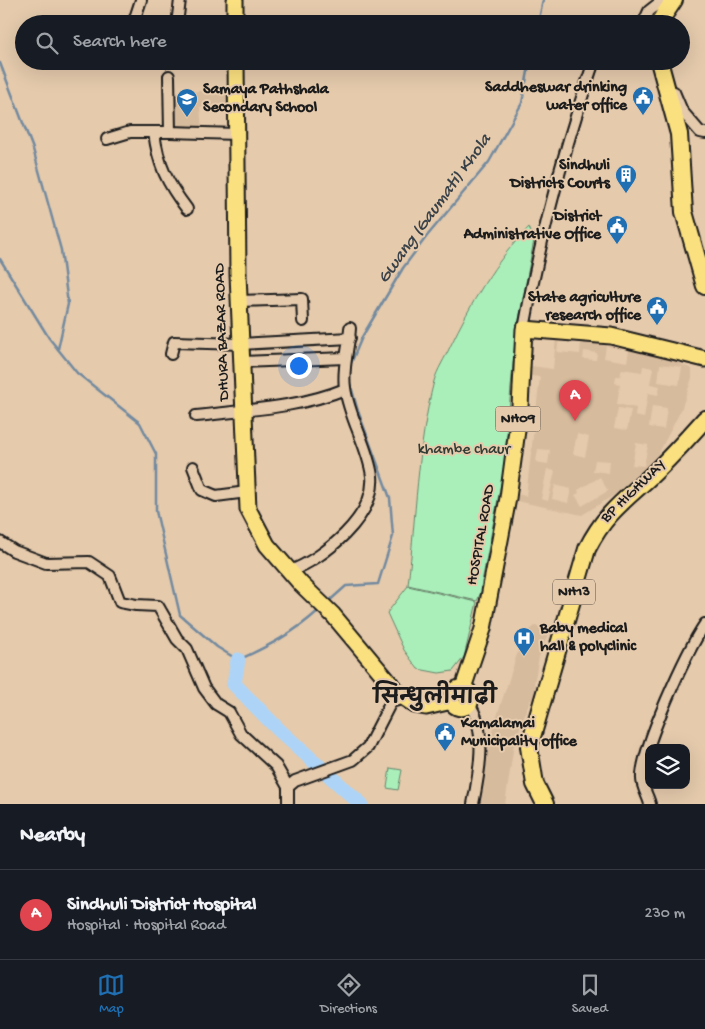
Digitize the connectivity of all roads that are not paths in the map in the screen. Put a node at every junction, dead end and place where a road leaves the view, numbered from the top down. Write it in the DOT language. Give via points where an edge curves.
graph roads {
  1 [pos="141,0"];
  2 [pos="180,0"];
  3 [pos="235,0"];
  4 [pos="662,0"];
  5 [pos="674,0"];
  6 [pos="136,15"];
  7 [pos="178,15"];
  8 [pos="236,15"];
  9 [pos="647,15"];
  10 [pos="664,15"];
  11 [pos="236,70"];
  12 [pos="591,70"];
  13 [pos="662,70"];
  14 [pos="169,76"];
  15 [pos="666,83"];
  16 [pos="154,132"];
  17 [pos="170,132"];
  18 [pos="705,133"];
  19 [pos="237,134"];
  20 [pos="107,139"];
  21 [pos="187,208"];
  22 [pos="705,286"];
  23 [pos="239,301"];
  24 [pos="304,321"];
  25 [pos="524,329"];
  26 [pos="317,341"];
  27 [pos="241,344"];
  28 [pos="171,354"];
  29 [pos="346,358"];
  30 [pos="317,359"];
  31 [pos="705,359"];
  32 [pos="242,362"];
  33 [pos="345,389"];
  34 [pos="244,410"];
  35 [pos="196,416"];
  36 [pos="705,419"];
  37 [pos="193,467"];
  38 [pos="247,492"];
  39 [pos="0,542"];
  40 [pos="290,571"];
  41 [pos="705,624"];
  42 [pos="463,688"];
  43 [pos="405,698"];
  44 [pos="452,701"];
  45 [pos="469,704"];
  46 [pos="291,784"];
  47 [pos="290,802"];
  48 [pos="473,804"];
  49 [pos="545,804"];
  50 [pos="650,804"];
  1 -- 6 [label="street"];
  2 -- 7 [label="street"];
  3 -- 8 [label="main road"];
  4 -- 9 [label="street"];
  5 -- 10 [label="highway"];
  11 -- 19 [label="main road, DHURA BAZAR ROAD"];
  12 -- 25 [label="street" via="562,156"];
  13 -- 15 [label="highway"];
  14 -- 17 [label="street"];
  15 -- 18 [label="street" via="672,86 682,111 700,132"];
  15 -- 22 [label="highway" via="679,134 684,212"];
  16 -- 17 [label="street"];
  16 -- 20 [label="street" via="130,132"];
  16 -- 21 [label="street" via="163,172"];
  17 -- 19 [label="street"];
  19 -- 23 [label="main road, DHURA BAZAR ROAD"];
  23 -- 24 [label="street" via="302,299"];
  23 -- 27 [label="main road, DHURA BAZAR ROAD"];
  25 -- 31 [label="main road" via="611,336"];
  25 -- 42 [label="main road, HOSPITAL ROAD / NH09" via="520,398 508,498 483,629"];
  26 -- 27 [label="street"];
  26 -- 29 [label="street" via="350,333"];
  26 -- 30 [label="street"];
  27 -- 28 [label="street" via="174,342"];
  27 -- 32 [label="main road, DHURA BAZAR ROAD"];
  29 -- 30 [label="street"];
  29 -- 33 [label="street"];
  30 -- 32 [label="street"];
  32 -- 34 [label="main road, DHURA BAZAR ROAD"];
  33 -- 34 [label="street"];
  33 -- 40 [label="street" via="372,476 370,493 359,516 329,550"];
  34 -- 35 [label="street"];
  34 -- 38 [label="main road, DHURA BAZAR ROAD"];
  36 -- 49 [label="highway, BP HIGHWAY / NH13" via="661,467 616,506 598,528 587,549 529,747 534,784"];
  37 -- 38 [label="street" via="202,490 216,496"];
  38 -- 40 [label="main road, DHURA BAZAR ROAD" via="248,508 267,545"];
  39 -- 46 [label="street" via="46,563 89,562 110,576 120,602 158,606 177,639 187,649 204,688 216,704 229,712 241,734"];
  40 -- 43 [label="main road, DHURA BAZAR ROAD"];
  41 -- 50 [label="street" via="693,642 648,744 642,778"];
  42 -- 44 [label="main road, NH09" via="454,691"];
  42 -- 45 [label="main road" via="471,694"];
  43 -- 44 [label="main road" via="426,707"];
  43 -- 46 [label="street" via="391,702 368,747 353,760"];
  44 -- 45 [label="main road" via="459,707"];
  45 -- 48 [label="street" via="478,722 479,754"];
  46 -- 47 [label="street"];
}
